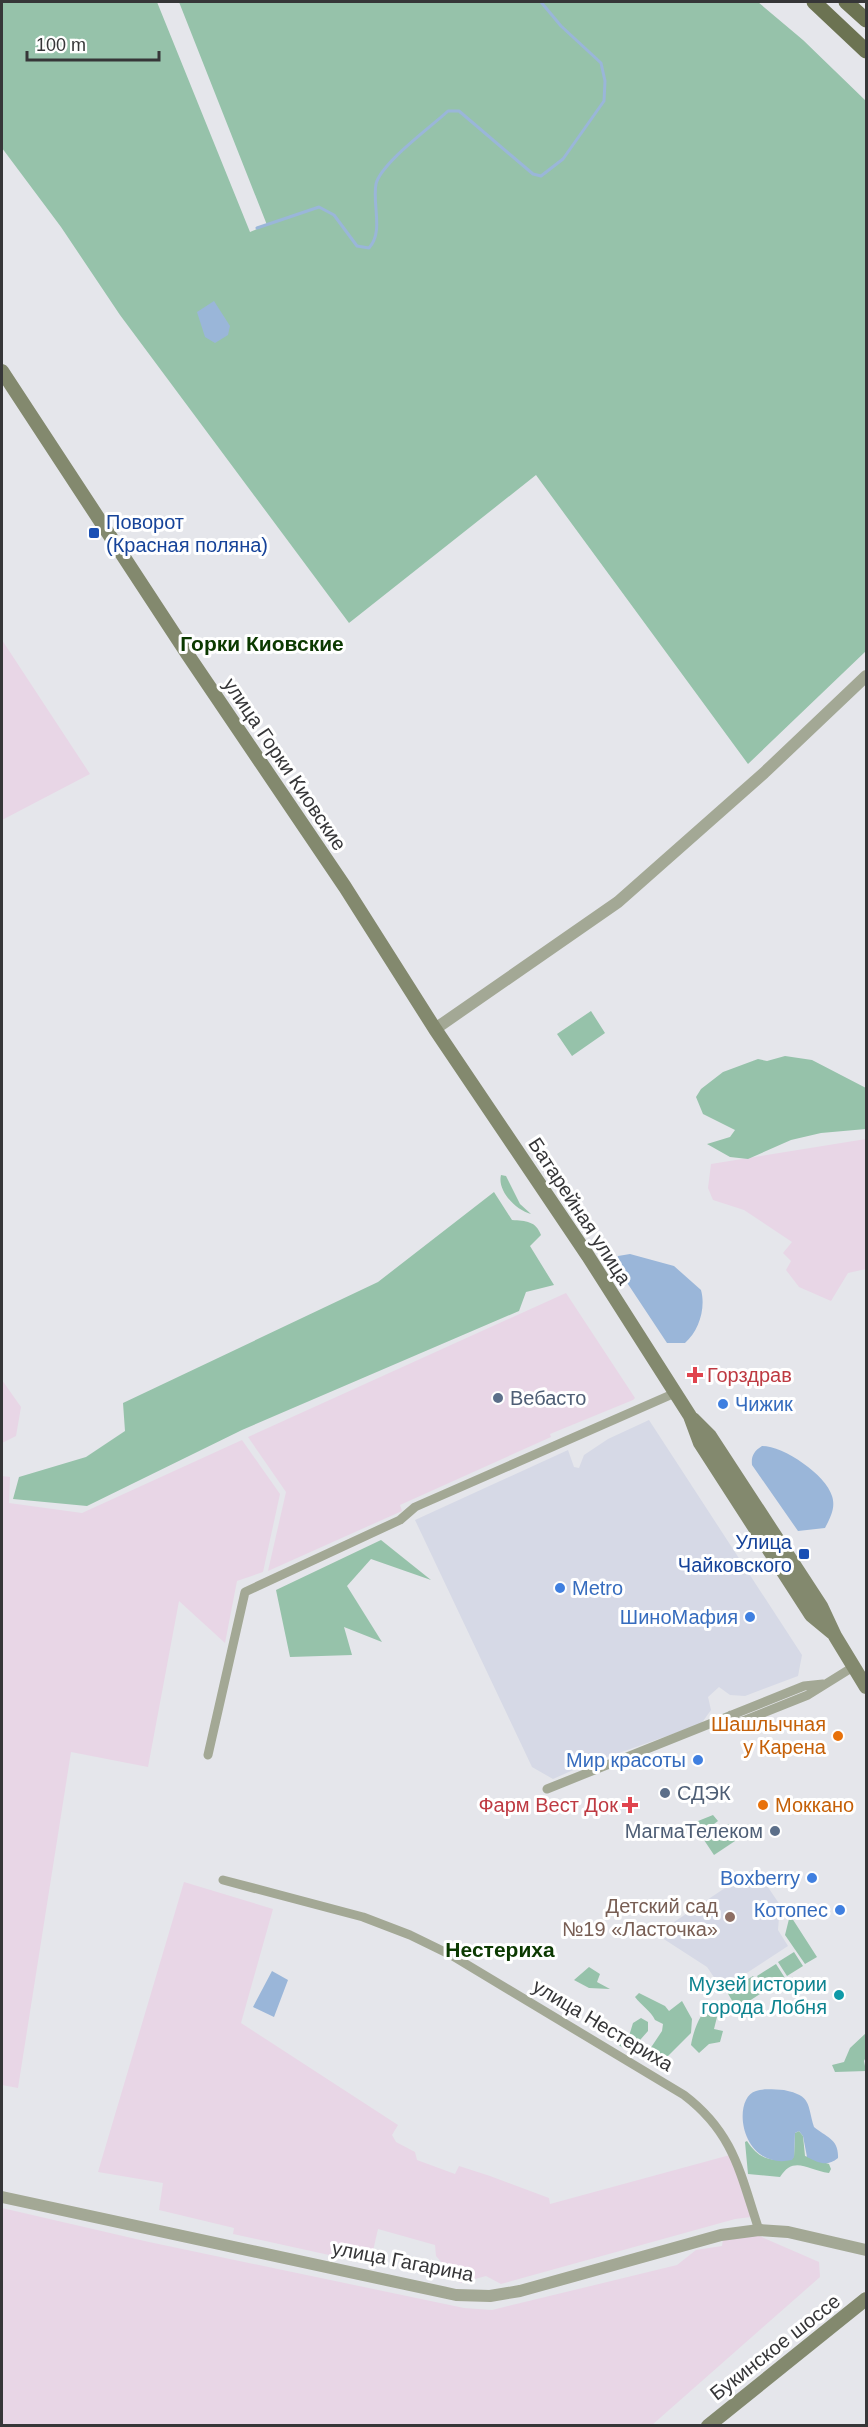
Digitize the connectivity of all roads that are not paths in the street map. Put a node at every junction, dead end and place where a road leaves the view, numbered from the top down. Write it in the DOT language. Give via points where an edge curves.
graph roads {
  1 [pos="814,2"];
  2 [pos="846,2"];
  3 [pos="867,20"];
  4 [pos="867,51"];
  5 [pos="2,371"];
  6 [pos="867,676"];
  7 [pos="435,1029"];
  8 [pos="675,1393"];
  9 [pos="853,1667"];
  10 [pos="823,1684"];
  11 [pos="867,1687"];
  12 [pos="731,1715"];
  13 [pos="208,1755"];
  14 [pos="547,1789"];
  15 [pos="222,1880"];
  16 [pos="2,2197"];
  17 [pos="759,2230"];
  18 [pos="867,2250"];
  19 [pos="867,2299"];
  20 [pos="708,2426"];
  1 -- 4 [label="main road"];
  2 -- 3 [label="main road"];
  5 -- 7 [label="main road, улица Горки Киовские"];
  6 -- 7 [label="street" via="618,902"];
  7 -- 8 [label="main road, Батарейная улица"];
  8 -- 9 [label="main road, Батарейная улица" via="710,1436 821,1606"];
  8 -- 13 [label="street" via="415,1507 400,1520 245,1592"];
  9 -- 10 [label="street"];
  9 -- 11 [label="main road, Батарейная улица"];
  10 -- 12 [label="street" via="804,1686"];
  10 -- 12 [label="street" via="808,1695 738,1723"];
  12 -- 14 [label="street"];
  15 -- 17 [label="street, улица Нестериха" via="363,1917 451,1954 684,2096 705,2111 731,2146"];
  16 -- 17 [label="street, улица Гагарина" via="456,2295 490,2296 520,2291 722,2235"];
  17 -- 18 [label="street, улица Гагарина" via="788,2232"];
  19 -- 20 [label="main road, Букинское шоссе"];
}
